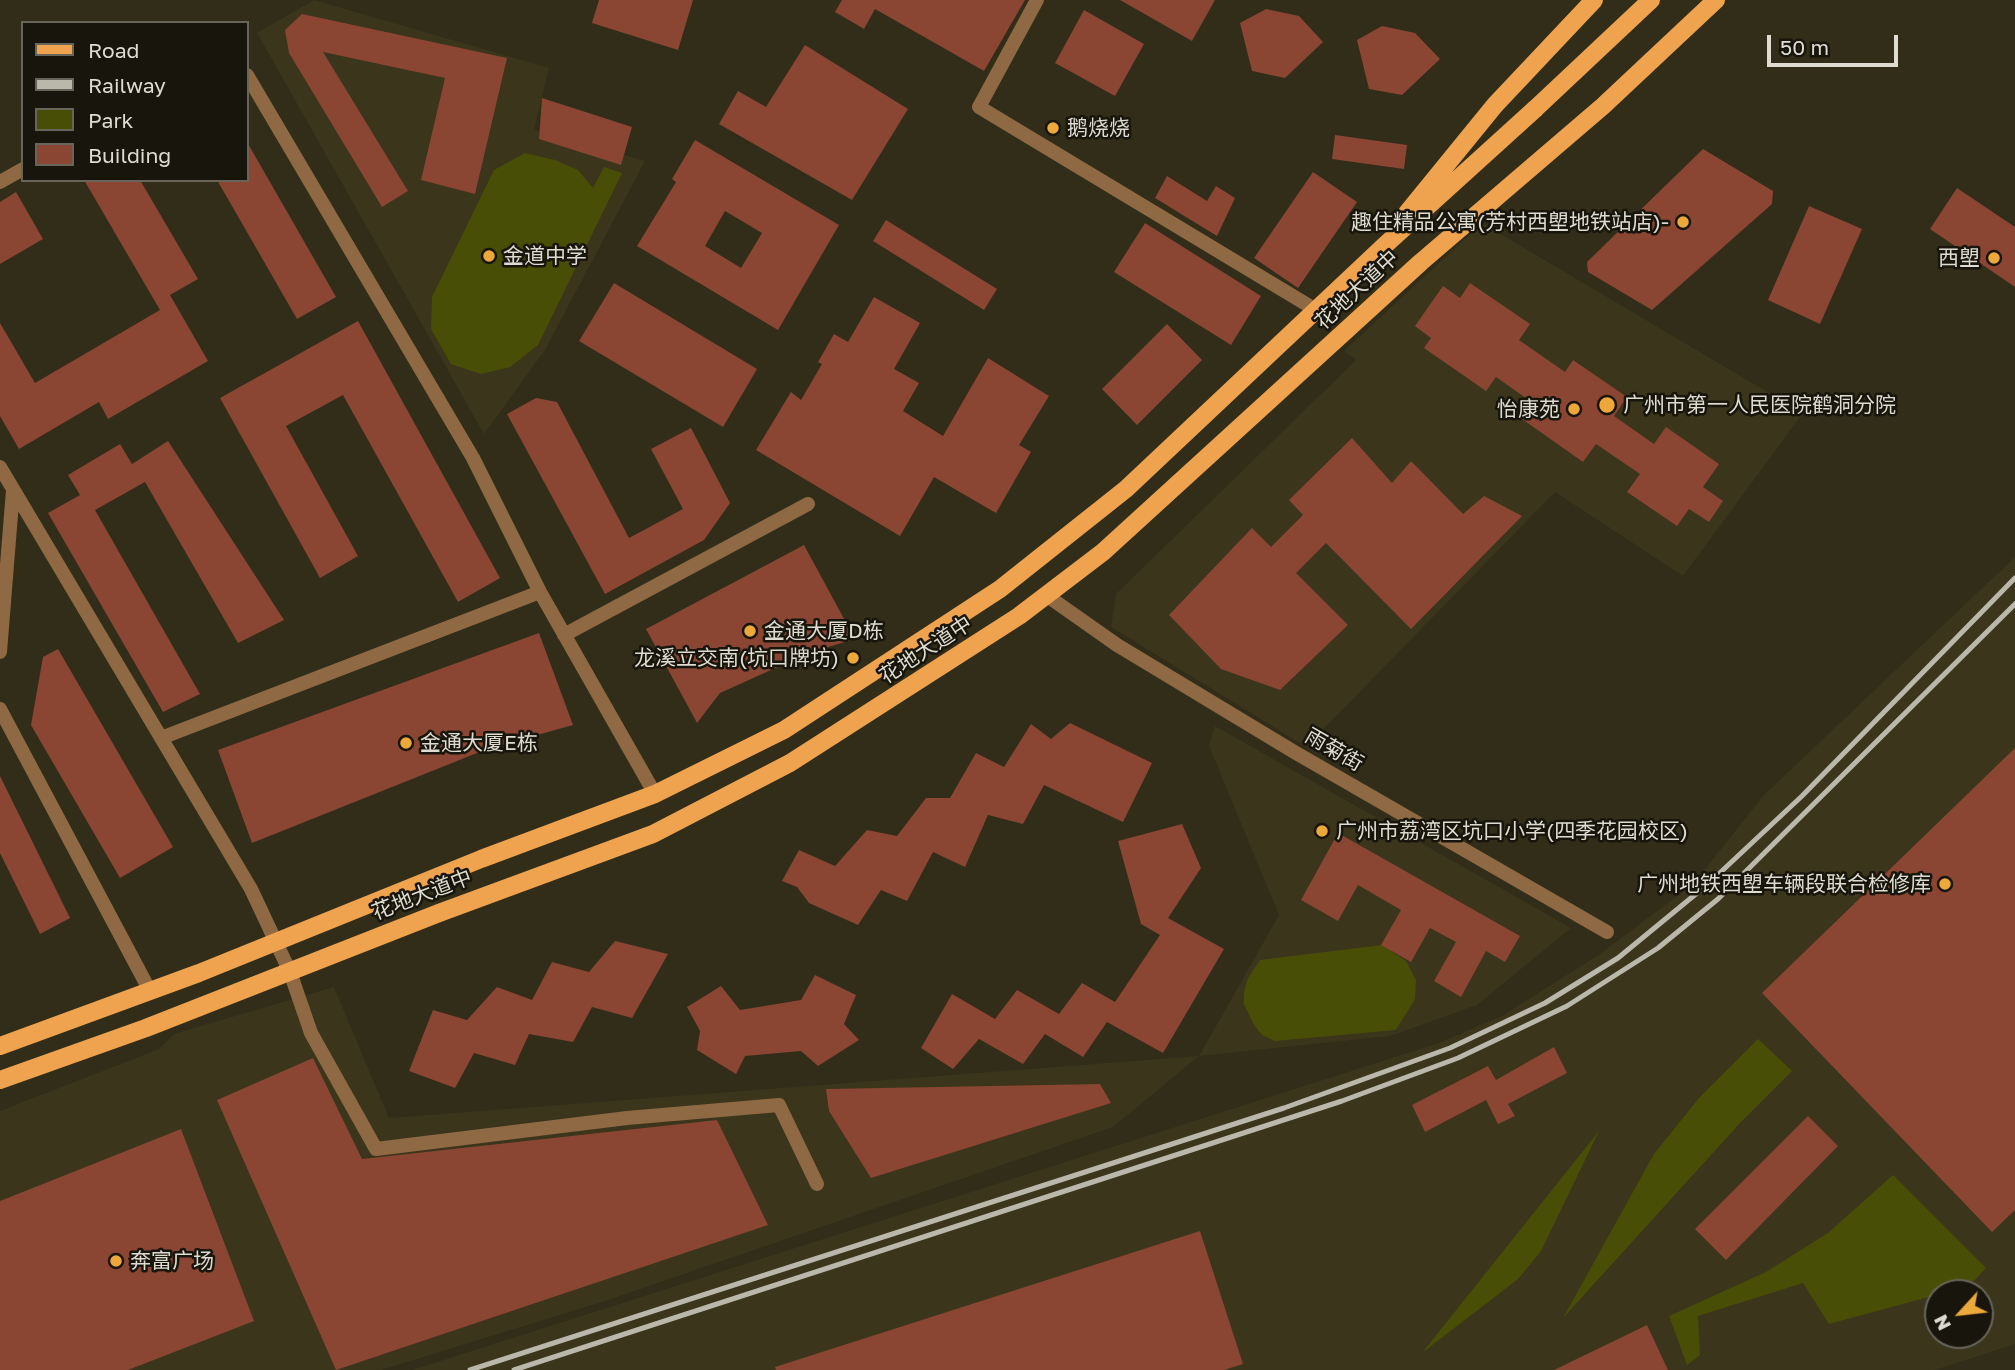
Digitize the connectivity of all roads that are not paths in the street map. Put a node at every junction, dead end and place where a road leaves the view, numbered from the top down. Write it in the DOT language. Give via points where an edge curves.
graph roads {
  1 [pos="1037,0"];
  2 [pos="1594,0"];
  3 [pos="1651,0"];
  4 [pos="1716,0"];
  5 [pos="248,77"];
  6 [pos="21,170"];
  7 [pos="0,182"];
  8 [pos="1367,261"];
  9 [pos="1316,310"];
  10 [pos="0,467"];
  11 [pos="13,489"];
  12 [pos="808,504"];
  13 [pos="540,592"];
  14 [pos="1046,595"];
  15 [pos="564,635"];
  16 [pos="0,652"];
  17 [pos="0,709"];
  18 [pos="161,738"];
  19 [pos="655,794"];
  20 [pos="1607,932"];
  21 [pos="277,941"];
  22 [pos="290,972"];
  23 [pos="150,991"];
  24 [pos="0,1046"];
  25 [pos="0,1080"];
  26 [pos="817,1184"];
  1 -- 9 [label="street" via="979,107"];
  2 -- 8 [label="main road" via="1495,105"];
  3 -- 8 [label="main road, 花地大道中, bridge"];
  4 -- 14 [label="main road, 花地大道中" via="1167,496"];
  5 -- 13 [label="street" via="473,458"];
  6 -- 7 [label="street"];
  8 -- 9 [label="main road, 花地大道中"];
  9 -- 19 [label="main road, 花地大道中" via="1126,489 1000,589 784,730"];
  10 -- 11 [label="street"];
  11 -- 16 [label="street"];
  11 -- 18 [label="street"];
  12 -- 15 [label="street"];
  13 -- 15 [label="street"];
  13 -- 18 [label="street"];
  14 -- 20 [label="street, 雨菊街" via="1117,645 1296,753"];
  14 -- 22 [label="main road, 花地大道中" via="961,655 711,807 653,834"];
  15 -- 19 [label="street"];
  17 -- 23 [label="street"];
  18 -- 21 [label="street"];
  19 -- 21 [label="main road, 花地大道中"];
  21 -- 22 [label="street"];
  21 -- 23 [label="main road, 花地大道中"];
  22 -- 25 [label="main road, 花地大道中"];
  22 -- 26 [label="street" via="311,1033 376,1149 627,1118 779,1105"];
  23 -- 24 [label="main road, 花地大道中"];
}
